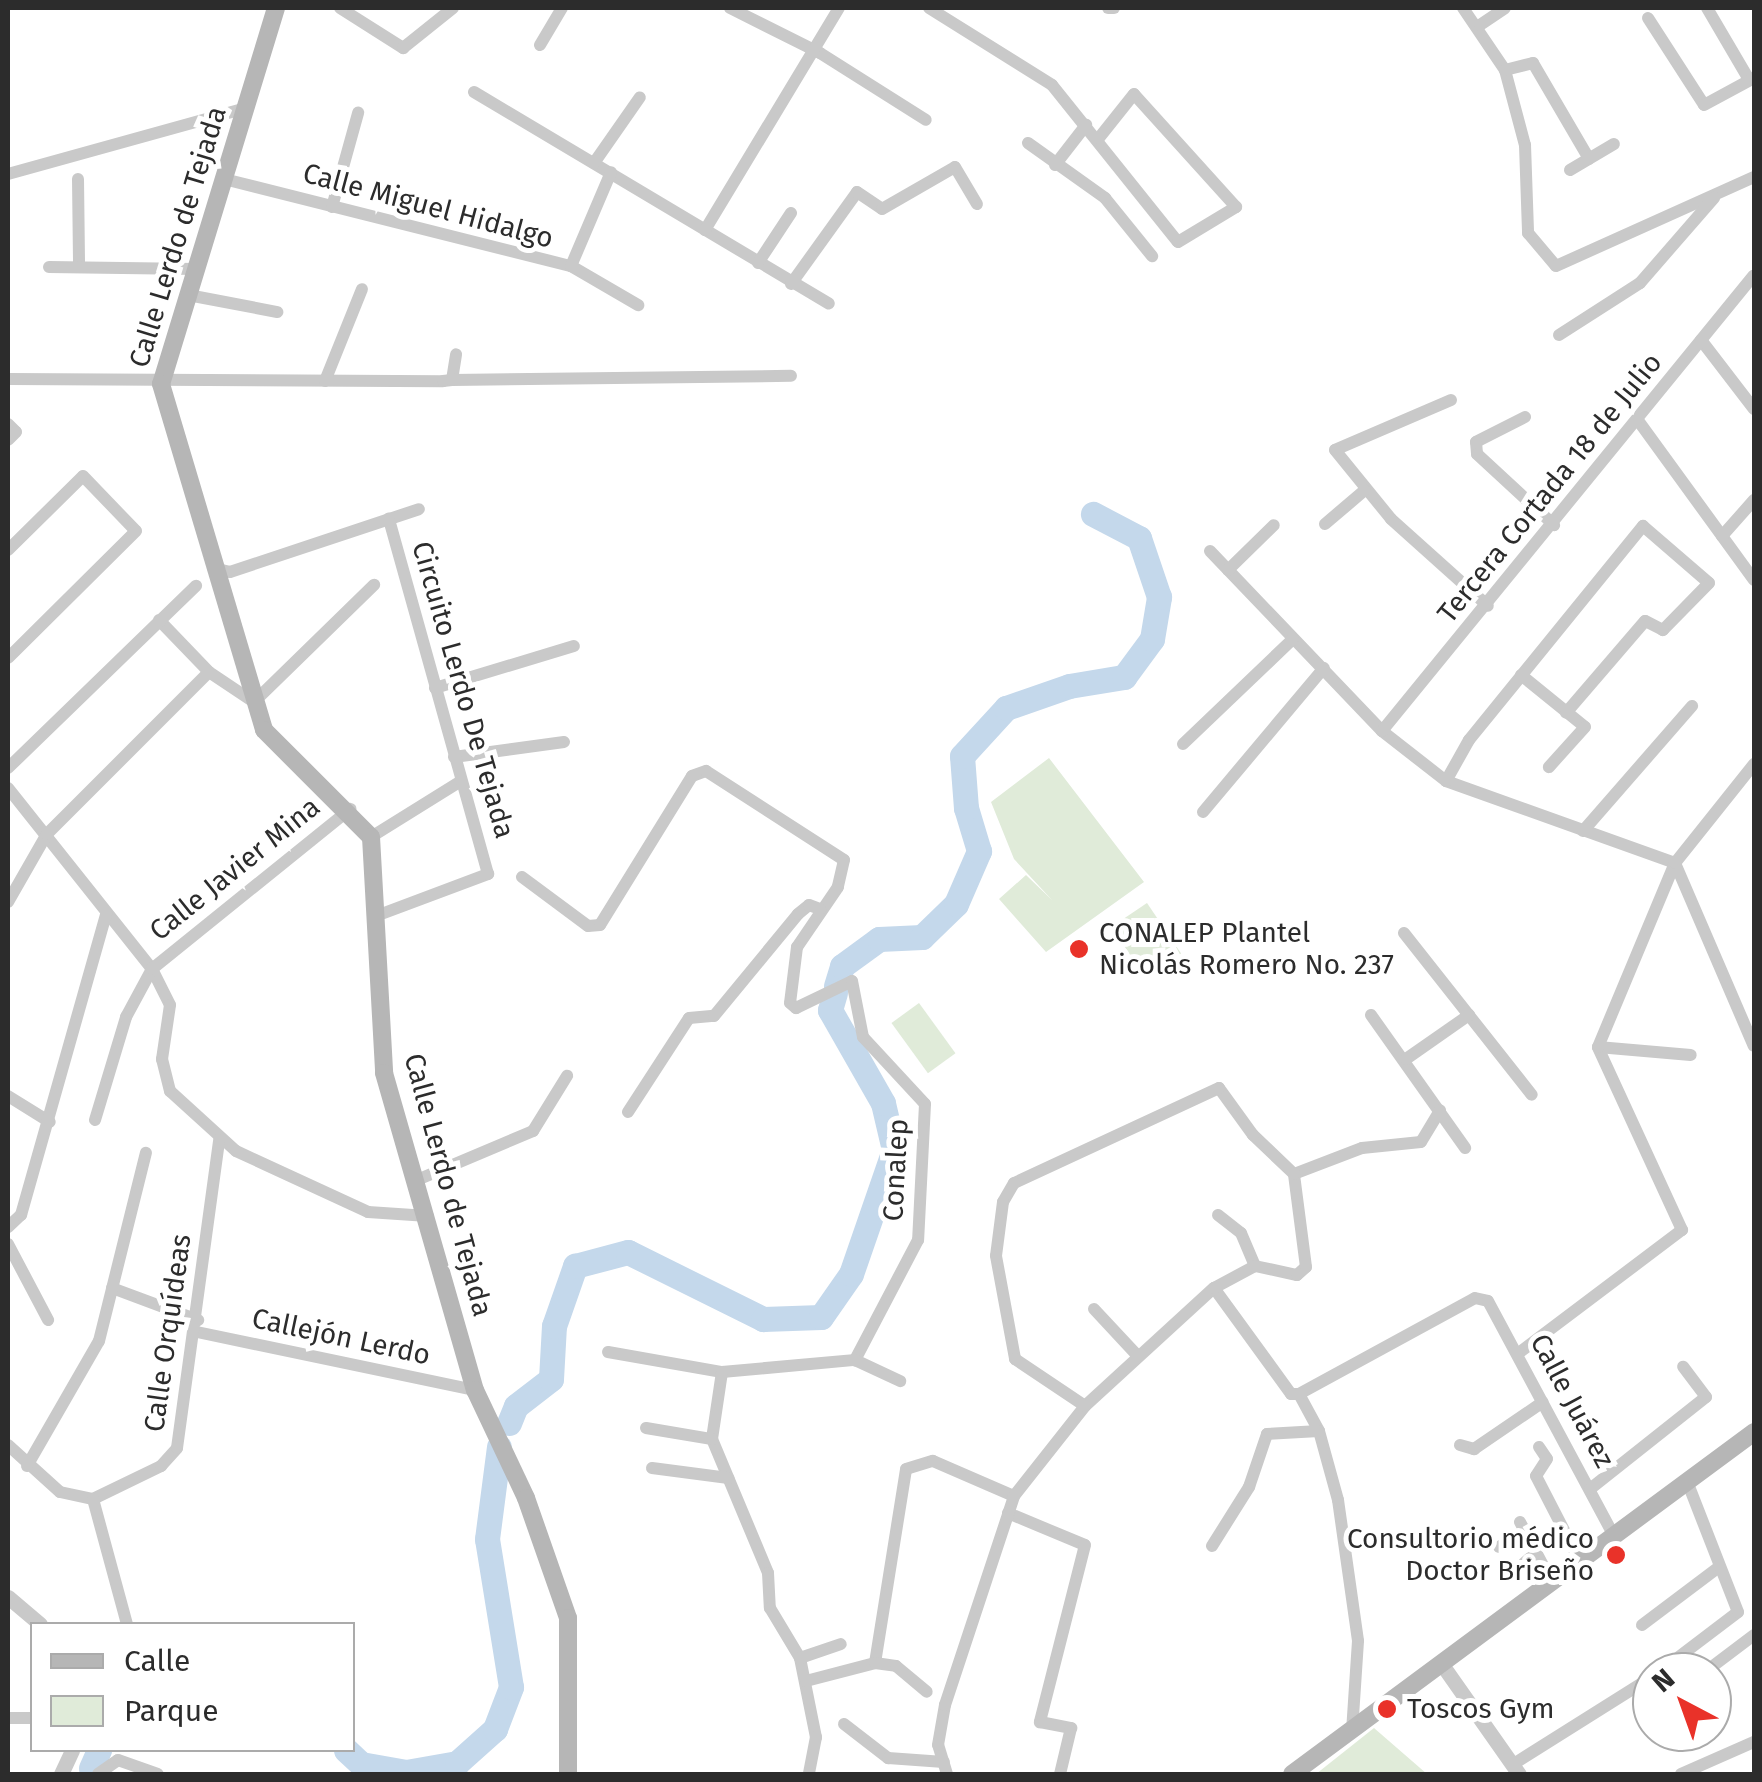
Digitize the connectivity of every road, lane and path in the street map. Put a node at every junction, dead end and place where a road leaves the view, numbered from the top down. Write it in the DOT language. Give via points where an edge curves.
graph roads {
  1 [pos="276,8"];
  2 [pos="340,8"];
  3 [pos="454,8"];
  4 [pos="562,8"];
  5 [pos="730,8"];
  6 [pos="839,8"];
  7 [pos="930,8"];
  8 [pos="1463,8"];
  9 [pos="1505,8"];
  10 [pos="1707,8"];
  11 [pos="1648,18"];
  12 [pos="1480,25"];
  13 [pos="540,44"];
  14 [pos="808,52"];
  15 [pos="1505,70"];
  16 [pos="1751,78"];
  17 [pos="474,92"];
  18 [pos="640,97"];
  19 [pos="246,108"];
  20 [pos="358,113"];
  21 [pos="926,120"];
  22 [pos="1086,125"];
  23 [pos="1099,138"];
  24 [pos="1028,143"];
  25 [pos="1614,144"];
  26 [pos="1589,160"];
  27 [pos="594,162"];
  28 [pos="1055,165"];
  29 [pos="1570,170"];
  30 [pos="611,172"];
  31 [pos="8,174"];
  32 [pos="1754,177"];
  33 [pos="78,179"];
  34 [pos="224,179"];
  35 [pos="1720,193"];
  36 [pos="977,204"];
  37 [pos="332,207"];
  38 [pos="791,213"];
  39 [pos="705,230"];
  40 [pos="1152,256"];
  41 [pos="758,263"];
  42 [pos="570,266"];
  43 [pos="49,267"];
  44 [pos="79,267"];
  45 [pos="196,269"];
  46 [pos="1754,275"];
  47 [pos="792,284"];
  48 [pos="362,289"];
  49 [pos="188,294"];
  50 [pos="829,304"];
  51 [pos="638,305"];
  52 [pos="277,312"];
  53 [pos="1559,335"];
  54 [pos="1701,340"];
  55 [pos="456,354"];
  56 [pos="791,376"];
  57 [pos="8,379"];
  58 [pos="325,381"];
  59 [pos="448,381"];
  60 [pos="161,384"];
  61 [pos="1451,400"];
  62 [pos="1754,409"];
  63 [pos="1525,417"];
  64 [pos="1638,419"];
  65 [pos="8,424"];
  66 [pos="8,440"];
  67 [pos="1365,490"];
  68 [pos="1754,500"];
  69 [pos="419,509"];
  70 [pos="389,519"];
  71 [pos="1274,524"];
  72 [pos="1325,524"];
  73 [pos="1554,526"];
  74 [pos="1722,536"];
  75 [pos="8,550"];
  76 [pos="1210,551"];
  77 [pos="213,568"];
  78 [pos="1228,570"];
  79 [pos="1754,580"];
  80 [pos="374,585"];
  81 [pos="196,586"];
  82 [pos="1488,606"];
  83 [pos="159,620"];
  84 [pos="1293,639"];
  85 [pos="574,646"];
  86 [pos="8,658"];
  87 [pos="1324,668"];
  88 [pos="209,672"];
  89 [pos="1521,675"];
  90 [pos="435,688"];
  91 [pos="254,702"];
  92 [pos="1692,706"];
  93 [pos="1566,713"];
  94 [pos="1382,731"];
  95 [pos="564,742"];
  96 [pos="1183,744"];
  97 [pos="454,757"];
  98 [pos="1754,764"];
  99 [pos="8,768"];
  100 [pos="1550,768"];
  101 [pos="461,782"];
  102 [pos="1446,782"];
  103 [pos="8,788"];
  104 [pos="350,809"];
  105 [pos="1203,812"];
  106 [pos="1583,830"];
  107 [pos="48,834"];
  108 [pos="371,837"];
  109 [pos="1674,863"];
  110 [pos="522,877"];
  111 [pos="8,902"];
  112 [pos="820,909"];
  113 [pos="106,914"];
  114 [pos="376,916"];
  115 [pos="1404,933"];
  116 [pos="152,969"];
  117 [pos="1372,1015"];
  118 [pos="1469,1015"];
  119 [pos="1754,1046"];
  120 [pos="1598,1048"];
  121 [pos="1691,1054"];
  122 [pos="1406,1059"];
  123 [pos="567,1076"];
  124 [pos="1532,1095"];
  125 [pos="8,1096"];
  126 [pos="1440,1110"];
  127 [pos="628,1112"];
  128 [pos="95,1120"];
  129 [pos="50,1122"];
  130 [pos="220,1140"];
  131 [pos="1465,1148"];
  132 [pos="146,1153"];
  133 [pos="1294,1174"];
  134 [pos="417,1180"];
  135 [pos="1218,1214"];
  136 [pos="428,1216"];
  137 [pos="8,1227"];
  138 [pos="8,1244"];
  139 [pos="1256,1266"];
  140 [pos="112,1288"];
  141 [pos="1214,1288"];
  142 [pos="1094,1310"];
  143 [pos="48,1320"];
  144 [pos="197,1326"];
  145 [pos="608,1352"];
  146 [pos="1520,1352"];
  147 [pos="1136,1354"];
  148 [pos="855,1360"];
  149 [pos="1683,1367"];
  150 [pos="722,1372"];
  151 [pos="900,1380"];
  152 [pos="475,1390"];
  153 [pos="1300,1394"];
  154 [pos="1544,1402"];
  155 [pos="1085,1406"];
  156 [pos="646,1428"];
  157 [pos="1319,1431"];
  158 [pos="1754,1432"];
  159 [pos="712,1439"];
  160 [pos="8,1444"];
  161 [pos="1460,1445"];
  162 [pos="1539,1447"];
  163 [pos="27,1466"];
  164 [pos="652,1468"];
  165 [pos="728,1478"];
  166 [pos="1688,1484"];
  167 [pos="1590,1489"];
  168 [pos="1014,1496"];
  169 [pos="93,1500"];
  170 [pos="1008,1513"];
  171 [pos="1615,1538"];
  172 [pos="1212,1546"];
  173 [pos="1499,1547"];
  174 [pos="1536,1553"];
  175 [pos="1524,1563"];
  176 [pos="1581,1564"];
  177 [pos="1720,1567"];
  178 [pos="1553,1584"];
  179 [pos="8,1597"];
  180 [pos="38,1622"];
  181 [pos="126,1622"];
  182 [pos="1642,1625"];
  183 [pos="1754,1635"];
  184 [pos="841,1644"];
  185 [pos="1685,1652"];
  186 [pos="1731,1652"];
  187 [pos="800,1658"];
  188 [pos="875,1662"];
  189 [pos="1443,1666"];
  190 [pos="806,1681"];
  191 [pos="1632,1691"];
  192 [pos="927,1692"];
  193 [pos="844,1724"];
  194 [pos="1352,1732"];
  195 [pos="1754,1742"];
  196 [pos="946,1768"];
  197 [pos="1515,1770"];
  198 [pos="98,1774"];
  199 [pos="158,1774"];
  200 [pos="568,1774"];
  201 [pos="809,1774"];
  202 [pos="1060,1774"];
  203 [pos="1292,1774"];
  204 [pos="1681,1774"];
  1 -- 19 [label="main road, Calle Lerdo de Tejada"];
  2 -- 3 [label="street" via="404,48"];
  4 -- 13 [label="street"];
  5 -- 14 [label="street"];
  6 -- 14 [label="street"];
  7 -- 22 [label="street" via="1052,86"];
  8 -- 12 [label="street"];
  9 -- 12 [label="street"];
  10 -- 16 [label="street"];
  11 -- 16 [label="street" via="1704,104"];
  12 -- 15 [label="street"];
  14 -- 21 [label="street" via="820,53"];
  14 -- 39 [label="street"];
  15 -- 26 [label="street" via="1532,63"];
  15 -- 35 [label="street" via="1525,145 1528,234 1556,266"];
  17 -- 27 [label="street"];
  18 -- 27 [label="street"];
  19 -- 31 [label="street"];
  19 -- 34 [label="main road, Calle Lerdo de Tejada"];
  20 -- 37 [label="street"];
  22 -- 23 [label="street"];
  22 -- 28 [label="street"];
  23 -- 23 [label="street" via="1178,242 1236,207 1134,94"];
  24 -- 28 [label="street"];
  25 -- 26 [label="street"];
  26 -- 29 [label="street"];
  27 -- 30 [label="street"];
  28 -- 40 [label="street" via="1105,198"];
  30 -- 39 [label="street"];
  30 -- 42 [label="street, Calle Miguel Hidalgo"];
  32 -- 35 [label="street"];
  33 -- 44 [label="street"];
  34 -- 37 [label="street, Calle Miguel Hidalgo"];
  34 -- 45 [label="main road, Calle Lerdo de Tejada"];
  35 -- 53 [label="street" via="1640,283"];
  36 -- 47 [label="street" via="955,167 882,209 857,192"];
  37 -- 42 [label="street, Calle Miguel Hidalgo"];
  38 -- 41 [label="street"];
  39 -- 41 [label="street"];
  41 -- 47 [label="street"];
  42 -- 51 [label="street"];
  43 -- 44 [label="street"];
  44 -- 45 [label="street"];
  45 -- 49 [label="main road, Calle Lerdo de Tejada"];
  46 -- 54 [label="street, Tercera Cortada 18 de Julio"];
  47 -- 50 [label="street"];
  48 -- 58 [label="street"];
  49 -- 52 [label="street"];
  49 -- 60 [label="main road, Calle Lerdo de Tejada"];
  54 -- 62 [label="street"];
  54 -- 64 [label="street, Tercera Cortada 18 de Julio"];
  55 -- 59 [label="street"];
  56 -- 59 [label="street"];
  57 -- 60 [label="street"];
  58 -- 59 [label="street"];
  58 -- 60 [label="street"];
  60 -- 77 [label="main road, Calle Lerdo de Tejada"];
  61 -- 67 [label="street" via="1335,450"];
  63 -- 73 [label="street" via="1476,442 1477,454"];
  64 -- 73 [label="street, Tercera Cortada 18 de Julio"];
  64 -- 74 [label="street"];
  65 -- 66 [label="street" via="16,432"];
  67 -- 72 [label="street"];
  67 -- 82 [label="street"];
  68 -- 74 [label="street"];
  69 -- 70 [label="street, Circuito Lerdo De Tejada"];
  70 -- 77 [label="street, Circuito Lerdo De Tejada" via="230,572"];
  70 -- 90 [label="street, Circuito Lerdo De Tejada"];
  71 -- 78 [label="street"];
  73 -- 82 [label="street, Tercera Cortada 18 de Julio"];
  74 -- 79 [label="street"];
  75 -- 86 [label="street" via="83,476 136,530"];
  76 -- 78 [label="street"];
  77 -- 91 [label="main road, Calle Lerdo de Tejada"];
  78 -- 84 [label="street"];
  80 -- 91 [label="street"];
  81 -- 83 [label="street"];
  82 -- 94 [label="street, Tercera Cortada 18 de Julio"];
  83 -- 88 [label="street"];
  83 -- 99 [label="street"];
  84 -- 87 [label="street"];
  84 -- 96 [label="street"];
  85 -- 90 [label="street"];
  87 -- 94 [label="street"];
  87 -- 105 [label="street"];
  88 -- 91 [label="street"];
  88 -- 107 [label="street"];
  89 -- 93 [label="street"];
  89 -- 93 [label="street" via="1643,526 1709,583 1663,630 1645,621"];
  89 -- 102 [label="street" via="1469,740"];
  90 -- 97 [label="street, Circuito Lerdo De Tejada"];
  91 -- 104 [label="main road, Calle Lerdo de Tejada" via="264,730"];
  92 -- 106 [label="street"];
  93 -- 100 [label="street" via="1585,727"];
  94 -- 102 [label="street"];
  95 -- 97 [label="street"];
  97 -- 101 [label="street, Circuito Lerdo De Tejada"];
  98 -- 109 [label="street"];
  101 -- 108 [label="street"];
  101 -- 114 [label="street, Circuito Lerdo De Tejada" via="488,874"];
  102 -- 106 [label="street"];
  103 -- 107 [label="street"];
  104 -- 108 [label="main road, Calle Lerdo de Tejada"];
  104 -- 116 [label="street, Calle Javier Mina"];
  106 -- 109 [label="street"];
  107 -- 111 [label="street"];
  107 -- 113 [label="street"];
  108 -- 114 [label="main road, Calle Lerdo de Tejada"];
  109 -- 119 [label="street"];
  109 -- 120 [label="street"];
  110 -- 112 [label="street, Conalep" via="588,926 600,925 692,776 706,771 844,860 838,887"];
  112 -- 127 [label="street" via="809,905 798,914 714,1016 689,1018"];
  112 -- 148 [label="street, Conalep" via="797,948 790,1003 796,1008 852,981 863,1037 924,1104 918,1240"];
  113 -- 116 [label="street"];
  113 -- 129 [label="street"];
  114 -- 134 [label="main road, Calle Lerdo de Tejada" via="384,1073"];
  115 -- 118 [label="street"];
  116 -- 128 [label="street" via="126,1017"];
  116 -- 130 [label="street" via="170,1005 162,1058 170,1091"];
  117 -- 122 [label="street"];
  118 -- 122 [label="street"];
  118 -- 124 [label="street"];
  120 -- 121 [label="street"];
  120 -- 146 [label="street" via="1682,1230"];
  122 -- 126 [label="street"];
  123 -- 134 [label="street" via="533,1131"];
  125 -- 129 [label="street"];
  126 -- 131 [label="street"];
  126 -- 133 [label="street" via="1420,1142 1362,1148"];
  129 -- 137 [label="street" via="20,1215"];
  130 -- 136 [label="street" via="368,1212"];
  130 -- 144 [label="street, Calle Orquídeas"];
  132 -- 140 [label="street"];
  133 -- 139 [label="street" via="1303,1273"];
  133 -- 155 [label="street" via="1254,1136 1219,1088 1211,1087 1014,1183 1004,1202 996,1256 1008,1342 1014,1359"];
  134 -- 136 [label="main road, Calle Lerdo de Tejada"];
  135 -- 139 [label="street" via="1240,1232"];
  136 -- 152 [label="main road, Calle Lerdo de Tejada"];
  138 -- 143 [label="street"];
  139 -- 141 [label="street"];
  140 -- 144 [label="street, Callejón Lerdo"];
  140 -- 163 [label="street" via="100,1340"];
  141 -- 147 [label="street"];
  141 -- 153 [label="street" via="1291,1394"];
  142 -- 147 [label="street"];
  144 -- 152 [label="street, Callejón Lerdo"];
  144 -- 169 [label="street, Calle Orquídeas" via="177,1448 161,1466"];
  145 -- 150 [label="street"];
  146 -- 153 [label="street, Calle Juárez" via="1488,1301 1475,1298"];
  146 -- 154 [label="street, Calle Juárez"];
  147 -- 155 [label="street"];
  148 -- 150 [label="street"];
  148 -- 151 [label="street"];
  149 -- 167 [label="street" via="1706,1398"];
  150 -- 159 [label="street"];
  152 -- 200 [label="main road, Calle Lerdo de Tejada" via="526,1498 568,1618"];
  153 -- 157 [label="street"];
  154 -- 161 [label="street" via="1474,1449"];
  154 -- 167 [label="street, Calle Juárez"];
  155 -- 168 [label="street"];
  156 -- 159 [label="street"];
  157 -- 172 [label="street" via="1267,1434 1249,1486"];
  157 -- 194 [label="street" via="1338,1500 1358,1641"];
  158 -- 166 [label="main road"];
  159 -- 165 [label="street"];
  160 -- 163 [label="street"];
  162 -- 176 [label="street" via="1547,1459 1536,1476"];
  163 -- 169 [label="street" via="60,1492"];
  164 -- 165 [label="street"];
  165 -- 187 [label="street" via="768,1573 770,1608"];
  166 -- 171 [label="main road"];
  166 -- 177 [label="street"];
  167 -- 171 [label="street, Calle Juárez"];
  168 -- 170 [label="street"];
  168 -- 188 [label="street" via="933,1462 906,1469"];
  169 -- 181 [label="street"];
  170 -- 196 [label="street" via="945,1705 938,1745"];
  170 -- 202 [label="street" via="1085,1545 1040,1722 1071,1728"];
  171 -- 176 [label="main road"];
  173 -- 174 [label="street" via="1522,1526"];
  174 -- 175 [label="street"];
  174 -- 178 [label="street"];
  176 -- 178 [label="main road"];
  177 -- 182 [label="street"];
  177 -- 185 [label="street" via="1738,1612"];
  178 -- 189 [label="main road"];
  179 -- 180 [label="street"];
  183 -- 186 [label="street"];
  184 -- 187 [label="street"];
  187 -- 190 [label="street"];
  188 -- 190 [label="street"];
  188 -- 192 [label="street" via="896,1666"];
  189 -- 194 [label="main road"];
  189 -- 197 [label="street"];
  190 -- 201 [label="street" via="816,1736"];
  191 -- 197 [label="street"];
  193 -- 196 [label="street" via="888,1758"];
  194 -- 203 [label="main road"];
  195 -- 204 [label="street"];
  198 -- 199 [label="street" via="118,1760"];
}
